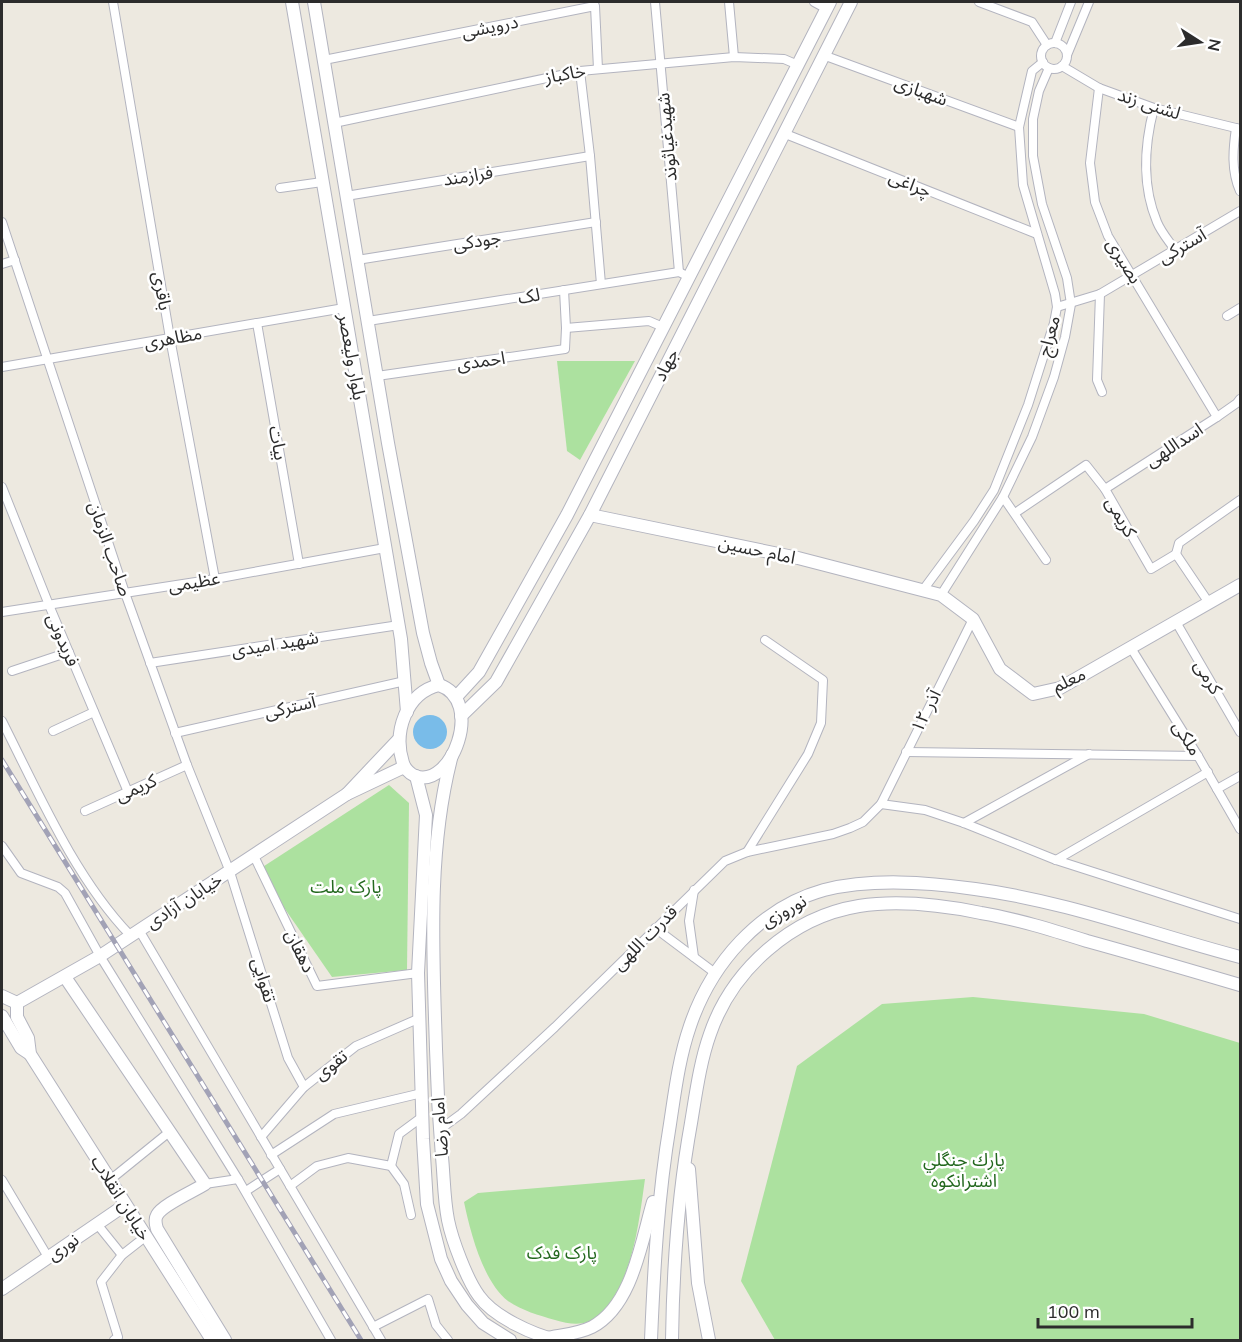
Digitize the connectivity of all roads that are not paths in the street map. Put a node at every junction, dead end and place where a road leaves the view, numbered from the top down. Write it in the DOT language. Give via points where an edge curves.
graph roads {
  1 [pos="113,2"];
  2 [pos="292,2"];
  3 [pos="314,2"];
  4 [pos="655,2"];
  5 [pos="729,2"];
  6 [pos="814,2"];
  7 [pos="851,2"];
  8 [pos="979,2"];
  9 [pos="1071,2"];
  10 [pos="1089,2"];
  11 [pos="829,5"];
  12 [pos="1051,44"];
  13 [pos="823,55"];
  14 [pos="1067,55"];
  15 [pos="734,57"];
  16 [pos="324,60"];
  17 [pos="661,62"];
  18 [pos="798,65"];
  19 [pos="1046,65"];
  20 [pos="1062,66"];
  21 [pos="597,69"];
  22 [pos="580,70"];
  23 [pos="1099,88"];
  24 [pos="1154,108"];
  25 [pos="334,123"];
  26 [pos="1019,127"];
  27 [pos="1238,128"];
  28 [pos="783,133"];
  29 [pos="590,156"];
  30 [pos="343,178"];
  31 [pos="322,182"];
  32 [pos="280,188"];
  33 [pos="1240,191"];
  34 [pos="346,196"];
  35 [pos="1240,211"];
  36 [pos="720,217"];
  37 [pos="2,222"];
  38 [pos="596,222"];
  39 [pos="737,226"];
  40 [pos="1037,234"];
  41 [pos="1175,250"];
  42 [pos="15,260"];
  43 [pos="357,260"];
  44 [pos="2,264"];
  45 [pos="1132,274"];
  46 [pos="684,275"];
  47 [pos="601,284"];
  48 [pos="564,290"];
  49 [pos="1100,294"];
  50 [pos="1071,304"];
  51 [pos="1057,307"];
  52 [pos="344,308"];
  53 [pos="1240,308"];
  54 [pos="1227,316"];
  55 [pos="368,321"];
  56 [pos="257,323"];
  57 [pos="663,327"];
  58 [pos="566,328"];
  59 [pos="170,338"];
  60 [pos="46,359"];
  61 [pos="2,367"];
  62 [pos="377,376"];
  63 [pos="635,382"];
  64 [pos="1102,392"];
  65 [pos="652,393"];
  66 [pos="1240,403"];
  67 [pos="1217,417"];
  68 [pos="2,487"];
  69 [pos="1105,489"];
  70 [pos="1004,497"];
  71 [pos="1240,500"];
  72 [pos="1015,513"];
  73 [pos="590,515"];
  74 [pos="385,548"];
  75 [pos="1176,554"];
  76 [pos="1046,560"];
  77 [pos="299,564"];
  78 [pos="215,579"];
  79 [pos="1240,585"];
  80 [pos="923,590"];
  81 [pos="125,593"];
  82 [pos="941,595"];
  83 [pos="2,602"];
  84 [pos="1209,603"];
  85 [pos="49,605"];
  86 [pos="3,612"];
  87 [pos="973,619"];
  88 [pos="1176,622"];
  89 [pos="399,625"];
  90 [pos="423,633"];
  91 [pos="401,639"];
  92 [pos="765,640"];
  93 [pos="1131,648"];
  94 [pos="69,652"];
  95 [pos="150,663"];
  96 [pos="12,670"];
  97 [pos="479,672"];
  98 [pos="405,681"];
  99 [pos="496,682"];
  100 [pos="439,685"];
  101 [pos="457,696"];
  102 [pos="94,712"];
  103 [pos="407,712"];
  104 [pos="461,716"];
  105 [pos="2,722"];
  106 [pos="53,731"];
  107 [pos="1240,732"];
  108 [pos="175,733"];
  109 [pos="399,739"];
  110 [pos="906,752"];
  111 [pos="1089,754"];
  112 [pos="452,755"];
  113 [pos="1198,756"];
  114 [pos="187,765"];
  115 [pos="404,766"];
  116 [pos="1208,772"];
  117 [pos="416,776"];
  118 [pos="1240,776"];
  119 [pos="1217,789"];
  120 [pos="128,792"];
  121 [pos="347,794"];
  122 [pos="881,804"];
  123 [pos="85,811"];
  124 [pos="964,823"];
  125 [pos="1240,829"];
  126 [pos="2,846"];
  127 [pos="747,852"];
  128 [pos="254,856"];
  129 [pos="430,859"];
  130 [pos="1056,860"];
  131 [pos="230,872"];
  132 [pos="694,890"];
  133 [pos="1240,919"];
  134 [pos="656,928"];
  135 [pos="135,932"];
  136 [pos="100,956"];
  137 [pos="694,957"];
  138 [pos="1240,957"];
  139 [pos="418,973"];
  140 [pos="715,974"];
  141 [pos="65,977"];
  142 [pos="1240,985"];
  143 [pos="2,996"];
  144 [pos="17,1004"];
  145 [pos="2,1016"];
  146 [pos="420,1018"];
  147 [pos="30,1054"];
  148 [pos="304,1087"];
  149 [pos="422,1093"];
  150 [pos="422,1118"];
  151 [pos="439,1130"];
  152 [pos="168,1133"];
  153 [pos="261,1137"];
  154 [pos="687,1145"];
  155 [pos="271,1155"];
  156 [pos="391,1166"];
  157 [pos="280,1169"];
  158 [pos="661,1175"];
  159 [pos="238,1179"];
  160 [pos="2,1180"];
  161 [pos="110,1180"];
  162 [pos="205,1184"];
  163 [pos="290,1186"];
  164 [pos="246,1191"];
  165 [pos="125,1205"];
  166 [pos="411,1215"];
  167 [pos="97,1224"];
  168 [pos="145,1237"];
  169 [pos="122,1255"];
  170 [pos="48,1257"];
  171 [pos="2,1289"];
  172 [pos="373,1327"];
  173 [pos="552,1339"];
  174 [pos="114,1341"];
  175 [pos="212,1341"];
  176 [pos="225,1341"];
  177 [pos="331,1341"];
  178 [pos="381,1341"];
  179 [pos="448,1341"];
  180 [pos="510,1341"];
  181 [pos="651,1341"];
  182 [pos="672,1341"];
  183 [pos="708,1341"];
  1 -- 59 [label="street, باقری"];
  2 -- 31 [label="main road, بلوار ولیعصر"];
  3 -- 16 [label="main road, بلوار ولیعصر"];
  4 -- 17 [label="street, شهید‌غیاثوند"];
  5 -- 15 [label="street"];
  6 -- 11 [label="street"];
  7 -- 13 [label="main road, جهاد"];
  8 -- 12 [label="street" via="1032,22"];
  9 -- 12 [label="street"];
  10 -- 14 [label="street"];
  11 -- 18 [label="main road, جهاد"];
  12 -- 14 [label="street" via="1061,45"];
  12 -- 19 [label="street" via="1041,54"];
  13 -- 26 [label="street, شهبازی"];
  13 -- 28 [label="main road, جهاد"];
  14 -- 20 [label="street"];
  15 -- 17 [label="street, خاکباز"];
  15 -- 18 [label="street, خاکباز" via="784,59"];
  16 -- 21 [label="street, درویشی" via="595,6"];
  16 -- 25 [label="main road, بلوار ولیعصر"];
  17 -- 21 [label="street, خاکباز"];
  17 -- 46 [label="street, شهید‌غیاثوند"];
  18 -- 36 [label="main road, جهاد"];
  19 -- 20 [label="street" via="1054,69"];
  19 -- 26 [label="street, معراج" via="1032,71"];
  19 -- 50 [label="street, معراج" via="1033,119 1033,156 1042,204 1067,278"];
  20 -- 23 [label="street, لشنی زند"];
  21 -- 22 [label="street, خاکباز"];
  22 -- 25 [label="street, خاکباز"];
  22 -- 29 [label="street"];
  23 -- 24 [label="street, لشنی زند"];
  23 -- 45 [label="street, بصیری" via="1090,163 1095,202 1108,236"];
  24 -- 27 [label="street, لشنی زند"];
  24 -- 41 [label="street" via="1147,135 1147,190 1158,224"];
  25 -- 30 [label="main road, بلوار ولیعصر"];
  26 -- 40 [label="street, معراج" via="1023,185"];
  27 -- 33 [label="street" via="1232,150"];
  28 -- 39 [label="main road, جهاد"];
  28 -- 40 [label="street, چراغی"];
  29 -- 34 [label="street, فرازمند"];
  29 -- 38 [label="street"];
  30 -- 31 [label="main road"];
  30 -- 34 [label="main road, بلوار ولیعصر"];
  31 -- 32 [label="street"];
  31 -- 52 [label="main road, بلوار ولیعصر"];
  34 -- 43 [label="main road, بلوار ولیعصر"];
  35 -- 41 [label="street, آسترکی"];
  36 -- 39 [label="main road"];
  36 -- 46 [label="main road, جهاد"];
  37 -- 42 [label="street, صاحب الزمان"];
  38 -- 43 [label="street, جودکی"];
  38 -- 47 [label="street"];
  39 -- 65 [label="main road, جهاد"];
  40 -- 51 [label="street, معراج"];
  41 -- 45 [label="street, آسترکی"];
  42 -- 44 [label="street"];
  42 -- 60 [label="street, صاحب الزمان"];
  43 -- 55 [label="main road, بلوار ولیعصر"];
  45 -- 49 [label="street, آسترکی"];
  45 -- 67 [label="street, بصیری"];
  46 -- 47 [label="street, لک"];
  46 -- 57 [label="main road, جهاد"];
  47 -- 48 [label="street, لک"];
  48 -- 55 [label="street, لک"];
  48 -- 58 [label="street, احمدی"];
  49 -- 50 [label="street, آسترکی"];
  49 -- 64 [label="street" via="1097,380"];
  50 -- 51 [label="street, آسترکی"];
  50 -- 70 [label="street, معراج" via="1054,377"];
  51 -- 80 [label="street, معراج" via="1028,405 994,490"];
  52 -- 56 [label="street, مظاهری"];
  52 -- 74 [label="main road, بلوار ولیعصر"];
  53 -- 54 [label="street"];
  55 -- 62 [label="main road, بلوار ولیعصر"];
  56 -- 59 [label="street, مظاهری"];
  56 -- 77 [label="street, بیات"];
  57 -- 58 [label="street" via="649,321"];
  57 -- 63 [label="main road, جهاد"];
  58 -- 62 [label="street, احمدی" via="565,349"];
  59 -- 60 [label="street, مظاهری"];
  59 -- 78 [label="street, باقری"];
  60 -- 61 [label="street, مظاهری"];
  60 -- 81 [label="street, صاحب الزمان"];
  62 -- 90 [label="main road, بلوار ولیعصر"];
  63 -- 65 [label="main road"];
  63 -- 97 [label="main road, جهاد" via="567,515"];
  65 -- 73 [label="main road, جهاد"];
  66 -- 67 [label="street, اسداللهی"];
  67 -- 69 [label="street, اسداللهی"];
  68 -- 85 [label="street, فریدونی"];
  69 -- 72 [label="street, کریمی" via="1086,465"];
  69 -- 75 [label="street, کریمی" via="1151,569"];
  70 -- 72 [label="street"];
  70 -- 82 [label="street, معراج"];
  71 -- 75 [label="street" via="1179,543"];
  72 -- 76 [label="street"];
  73 -- 80 [label="main road, امام حسین" via="798,558"];
  73 -- 99 [label="main road, جهاد"];
  74 -- 77 [label="street, عظیمی"];
  74 -- 89 [label="main road, بلوار ولیعصر"];
  75 -- 84 [label="street"];
  77 -- 78 [label="street, عظیمی"];
  78 -- 81 [label="street, عظیمی"];
  79 -- 84 [label="main road, معلم"];
  80 -- 82 [label="main road, معلم"];
  81 -- 85 [label="street, عظیمی"];
  81 -- 95 [label="street, صاحب الزمان"];
  82 -- 87 [label="main road, معلم"];
  83 -- 86 [label="street"];
  84 -- 88 [label="main road, معلم"];
  85 -- 86 [label="street, عظیمی"];
  85 -- 94 [label="street, فریدونی"];
  87 -- 93 [label="main road, معلم" via="1000,669 1033,694 1060,688"];
  87 -- 110 [label="street, ۱۲ آذر"];
  88 -- 93 [label="main road, معلم"];
  88 -- 107 [label="street, کرمی"];
  89 -- 91 [label="main road, بلوار ولیعصر"];
  89 -- 95 [label="street, شهید امیدی"];
  90 -- 91 [label="main road"];
  90 -- 100 [label="main road, بلوار ولیعصر"];
  91 -- 98 [label="main road, بلوار ولیعصر"];
  92 -- 127 [label="street" via="823,680 821,723 808,754"];
  93 -- 113 [label="street, ملکی"];
  94 -- 96 [label="street"];
  94 -- 102 [label="street, فریدونی"];
  95 -- 108 [label="street, صاحب الزمان"];
  97 -- 99 [label="main road"];
  97 -- 101 [label="main road, جهاد"];
  98 -- 103 [label="main road, بلوار ولیعصر"];
  98 -- 108 [label="street, آسترکی"];
  99 -- 104 [label="main road, جهاد"];
  100 -- 101 [label="main road"];
  100 -- 103 [label="main road" via="418,696"];
  101 -- 104 [label="main road"];
  102 -- 106 [label="street"];
  102 -- 120 [label="street, فریدونی"];
  103 -- 109 [label="main road"];
  104 -- 112 [label="main road" via="459,740"];
  105 -- 135 [label="street" via="109,913"];
  108 -- 114 [label="street, صاحب الزمان"];
  109 -- 115 [label="main road"];
  109 -- 121 [label="main road"];
  110 -- 111 [label="street"];
  110 -- 122 [label="street, ۱۲ آذر"];
  111 -- 113 [label="street"];
  111 -- 124 [label="street"];
  112 -- 117 [label="main road" via="432,776"];
  112 -- 129 [label="main road"];
  113 -- 116 [label="street, ملکی"];
  114 -- 120 [label="street, کریمی"];
  114 -- 131 [label="street, صاحب الزمان"];
  115 -- 117 [label="main road"];
  115 -- 121 [label="main road"];
  116 -- 119 [label="street, ملکی"];
  116 -- 130 [label="street"];
  117 -- 129 [label="main road" via="424,799"];
  118 -- 119 [label="street"];
  119 -- 125 [label="street, ملکی"];
  120 -- 123 [label="street, کریمی"];
  121 -- 128 [label="main road, خیابان آزادی"];
  122 -- 124 [label="street" via="925,810"];
  122 -- 127 [label="street, قدرت اللهی" via="863,822 850,828"];
  124 -- 130 [label="street"];
  126 -- 136 [label="street" via="21,873 65,893"];
  127 -- 132 [label="street, قدرت اللهی" via="725,861"];
  128 -- 131 [label="main road, خیابان آزادی"];
  128 -- 139 [label="street, دهقان" via="316,986"];
  129 -- 139 [label="main road, امام رضا"];
  129 -- 151 [label="main road, امام رضا"];
  130 -- 133 [label="street"];
  131 -- 135 [label="main road, خیابان آزادی"];
  131 -- 148 [label="street, تقوایی" via="288,1058"];
  132 -- 134 [label="street, قدرت اللهی"];
  132 -- 137 [label="street" via="689,921"];
  134 -- 137 [label="street"];
  134 -- 151 [label="street, قدرت اللهی" via="555,1027"];
  135 -- 136 [label="main road, خیابان آزادی"];
  135 -- 153 [label="street"];
  136 -- 141 [label="main road, خیابان آزادی"];
  136 -- 159 [label="street"];
  137 -- 140 [label="street"];
  138 -- 140 [label="main road, نوروزی" via="1036,900 975,889 891,882 835,888 797,900 752,929"];
  139 -- 146 [label="main road, امام رضا"];
  140 -- 158 [label="main road, نوروزی" via="690,1026 680,1063"];
  141 -- 144 [label="main road, خیابان آزادی"];
  141 -- 152 [label="main road"];
  142 -- 154 [label="main road, نوروزی" via="981,913 896,904 859,906 831,913 791,932 750,966 735,985 710,1034"];
  143 -- 144 [label="main road"];
  144 -- 147 [label="main road, خیابان انقلاب" via="17,1017"];
  145 -- 147 [label="main road, خیابان انقلاب" via="21,1048"];
  146 -- 148 [label="street, تقوی" via="356,1046"];
  146 -- 149 [label="main road, امام رضا"];
  147 -- 161 [label="main road, خیابان انقلاب"];
  148 -- 153 [label="street, تقوی"];
  149 -- 150 [label="main road, امام رضا"];
  149 -- 155 [label="street" via="333,1114"];
  150 -- 156 [label="street" via="399,1134"];
  150 -- 180 [label="main road, امام رضا" via="427,1204 441,1259 467,1305 483,1323"];
  151 -- 173 [label="main road, امام رضا" via="448,1222 468,1276 491,1308 515,1324"];
  152 -- 161 [label="street"];
  152 -- 162 [label="main road"];
  153 -- 155 [label="street"];
  154 -- 182 [label="main road, نوروزی" via="673,1274"];
  154 -- 183 [label="main road" via="698,1283"];
  155 -- 157 [label="street"];
  156 -- 163 [label="street" via="348,1158 317,1166"];
  156 -- 166 [label="street" via="404,1184"];
  157 -- 163 [label="street"];
  157 -- 164 [label="street"];
  158 -- 173 [label="main road" via="630,1279 617,1305 593,1326"];
  158 -- 181 [label="main road, نوروزی"];
  159 -- 162 [label="street"];
  159 -- 164 [label="street"];
  160 -- 170 [label="street"];
  161 -- 165 [label="main road, خیابان انقلاب"];
  162 -- 176 [label="main road, خیابان انقلاب" via="157,1214 155,1222"];
  163 -- 172 [label="street"];
  164 -- 177 [label="street"];
  165 -- 167 [label="main road, نوری"];
  165 -- 168 [label="main road, خیابان انقلاب"];
  167 -- 169 [label="street"];
  167 -- 170 [label="main road, نوری"];
  168 -- 169 [label="street"];
  168 -- 175 [label="main road, خیابان انقلاب"];
  169 -- 174 [label="street" via="101,1282 118,1337"];
  170 -- 171 [label="main road, نوری"];
  172 -- 178 [label="street"];
  172 -- 179 [label="street" via="428,1299 436,1325"];
}
